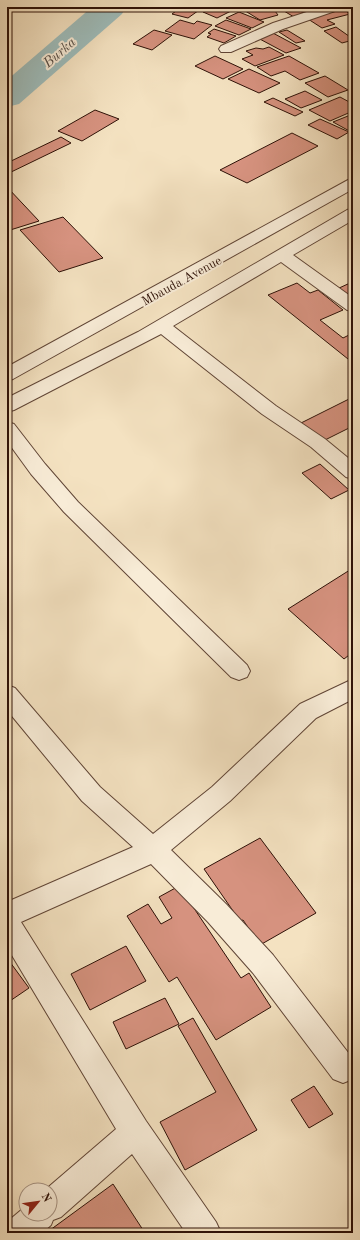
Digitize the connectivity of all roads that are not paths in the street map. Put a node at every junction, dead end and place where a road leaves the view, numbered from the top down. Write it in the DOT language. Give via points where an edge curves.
graph roads {
  1 [pos="334,7"];
  2 [pos="226,49"];
  3 [pos="353,182"];
  4 [pos="353,213"];
  5 [pos="283,256"];
  6 [pos="353,306"];
  7 [pos="162,326"];
  8 [pos="7,375"];
  9 [pos="7,406"];
  10 [pos="7,428"];
  11 [pos="353,472"];
  12 [pos="239,671"];
  13 [pos="353,688"];
  14 [pos="7,694"];
  15 [pos="153,849"];
  16 [pos="7,915"];
  17 [pos="7,923"];
  18 [pos="343,1069"];
  19 [pos="135,1132"];
  20 [pos="58,1199"];
  21 [pos="31,1222"];
  22 [pos="18,1233"];
  23 [pos="205,1233"];
  1 -- 2 [label="street" via="278,26"];
  3 -- 8 [label="street, Mbauda Avenue"];
  4 -- 5 [label="street"];
  5 -- 6 [label="street"];
  5 -- 7 [label="street"];
  7 -- 9 [label="street"];
  7 -- 11 [label="street"];
  10 -- 12 [label="street" via="71,507"];
  13 -- 15 [label="street" via="308,711 221,794"];
  14 -- 15 [label="street" via="90,794"];
  15 -- 16 [label="street" via="133,861"];
  15 -- 18 [label="street" via="217,912 263,964"];
  17 -- 19 [label="street"];
  19 -- 20 [label="street"];
  19 -- 23 [label="street"];
  21 -- 22 [label="street"];
}
